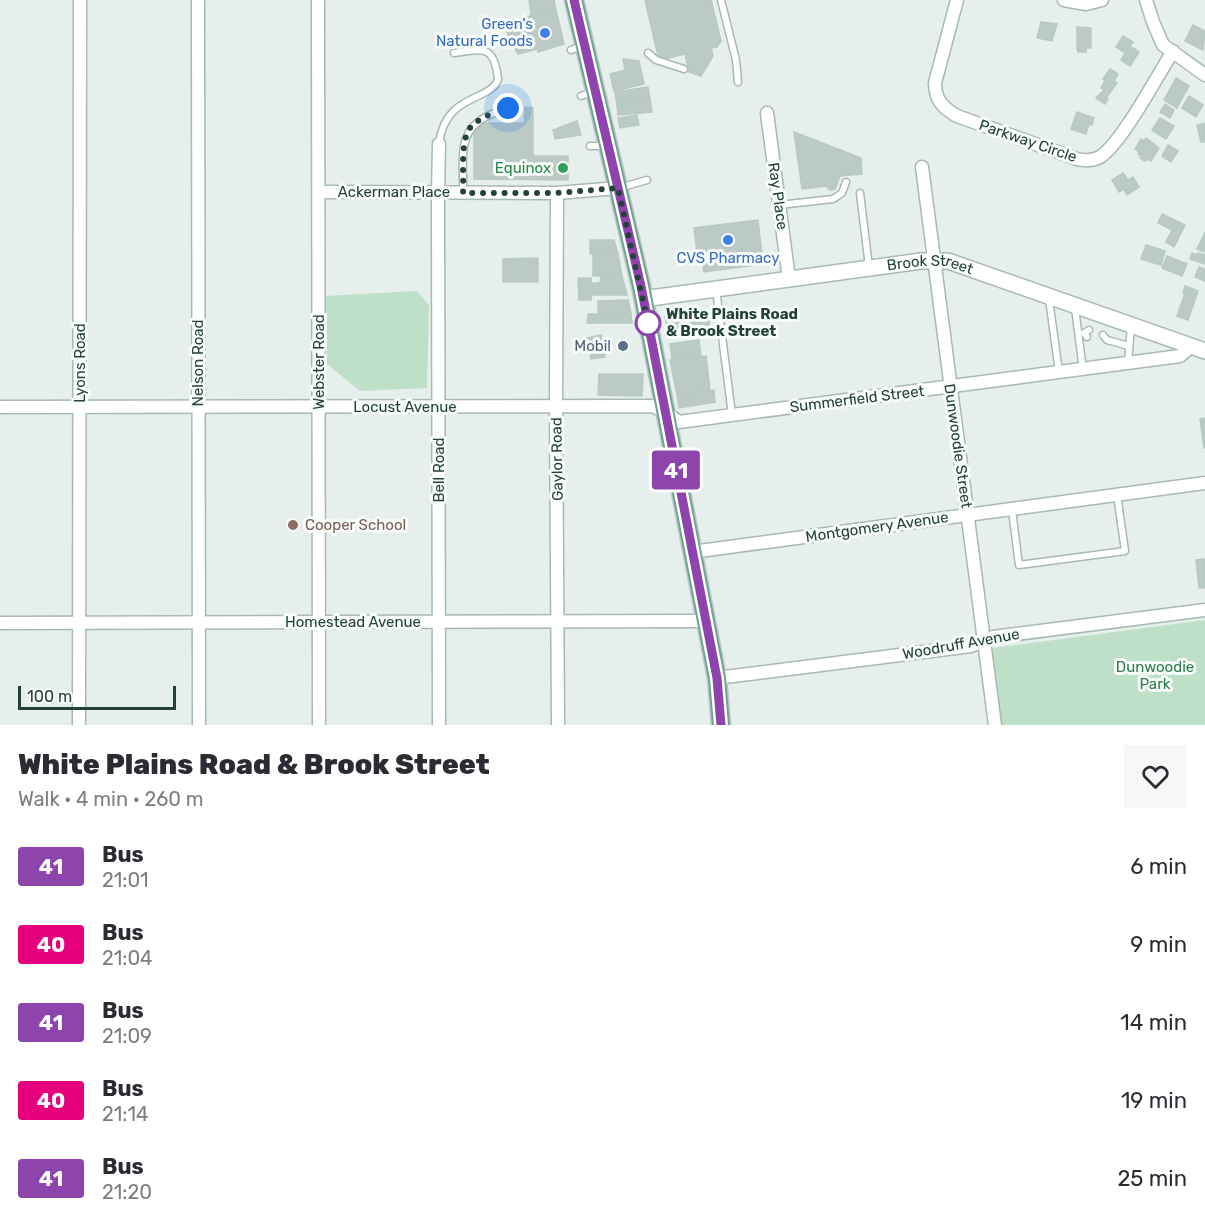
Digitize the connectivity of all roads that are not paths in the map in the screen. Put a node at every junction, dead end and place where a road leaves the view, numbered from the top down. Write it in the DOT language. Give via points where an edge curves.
graph roads {
  1 [pos="80,0"];
  2 [pos="198,0"];
  3 [pos="574,0"];
  4 [pos="721,0"];
  5 [pos="957,0"];
  6 [pos="1064,0"];
  7 [pos="1102,0"];
  8 [pos="1146,0"];
  9 [pos="320,1"];
  10 [pos="1173,51"];
  11 [pos="454,53"];
  12 [pos="648,53"];
  13 [pos="684,69"];
  14 [pos="1205,75"];
  15 [pos="738,82"];
  16 [pos="508,108"];
  17 [pos="768,113"];
  18 [pos="439,144"];
  19 [pos="922,167"];
  20 [pos="647,180"];
  21 [pos="846,183"];
  22 [pos="618,188"];
  23 [pos="319,192"];
  24 [pos="438,193"];
  25 [pos="463,193"];
  26 [pos="557,193"];
  27 [pos="860,193"];
  28 [pos="779,205"];
  29 [pos="934,260"];
  30 [pos="870,268"];
  31 [pos="789,279"];
  32 [pos="716,289"];
  33 [pos="1049,296"];
  34 [pos="643,298"];
  35 [pos="1075,305"];
  36 [pos="1132,325"];
  37 [pos="1103,339"];
  38 [pos="1129,346"];
  39 [pos="1198,348"];
  40 [pos="1128,363"];
  41 [pos="1083,369"];
  42 [pos="1059,373"];
  43 [pos="950,387"];
  44 [pos="198,406"];
  45 [pos="556,406"];
  46 [pos="0,407"];
  47 [pos="80,407"];
  48 [pos="319,407"];
  49 [pos="439,407"];
  50 [pos="664,411"];
  51 [pos="732,415"];
  52 [pos="1205,483"];
  53 [pos="1117,495"];
  54 [pos="1012,509"];
  55 [pos="967,515"];
  56 [pos="692,552"];
  57 [pos="1205,610"];
  58 [pos="439,621"];
  59 [pos="558,621"];
  60 [pos="706,621"];
  61 [pos="200,622"];
  62 [pos="319,622"];
  63 [pos="0,623"];
  64 [pos="79,623"];
  65 [pos="984,641"];
  66 [pos="717,678"];
  67 [pos="80,725"];
  68 [pos="200,725"];
  69 [pos="319,725"];
  70 [pos="439,725"];
  71 [pos="558,725"];
  72 [pos="721,725"];
  73 [pos="995,725"];
  1 -- 47 [label="street, Lyons Road"];
  2 -- 44 [label="street, Nelson Road"];
  3 -- 22 [label="main road" via="577,47 599,146"];
  4 -- 15 [label="lane"];
  5 -- 10 [label="street, Parkway Circle" via="935,83 940,103 957,116 1077,159 1092,160 1108,150"];
  6 -- 7 [label="street" via="1086,4"];
  8 -- 10 [label="street" via="1158,36"];
  9 -- 23 [label="street, Webster Road"];
  10 -- 14 [label="street"];
  11 -- 18 [label="lane" via="489,52 498,80 494,87 449,114"];
  12 -- 13 [label="lane" via="656,60"];
  16 -- 25 [label="lane" via="480,120 464,139"];
  17 -- 28 [label="street, Ray Place"];
  18 -- 24 [label="street, Bell Road"];
  19 -- 29 [label="street, Dunwoodie Street"];
  20 -- 22 [label="lane, Ackerman Place"];
  21 -- 28 [label="lane" via="842,193 833,199"];
  22 -- 26 [label="street, Ackerman Place"];
  22 -- 34 [label="main road"];
  23 -- 24 [label="street, Ackerman Place"];
  23 -- 48 [label="street, Webster Road"];
  24 -- 25 [label="street, Ackerman Place"];
  24 -- 49 [label="street, Bell Road"];
  25 -- 26 [label="street, Ackerman Place"];
  26 -- 45 [label="street, Gaylor Road"];
  27 -- 30 [label="lane"];
  28 -- 31 [label="street, Ray Place"];
  29 -- 30 [label="street, Brook Street"];
  29 -- 33 [label="street, Brook Street" via="958,263"];
  29 -- 43 [label="street, Dunwoodie Street"];
  30 -- 31 [label="street, Brook Street"];
  31 -- 32 [label="street, Brook Street"];
  32 -- 34 [label="street, Brook Street"];
  32 -- 51 [label="lane"];
  33 -- 35 [label="street, Brook Street"];
  33 -- 42 [label="lane"];
  34 -- 50 [label="main road"];
  35 -- 36 [label="street, Brook Street"];
  35 -- 41 [label="lane" via="1084,333"];
  36 -- 38 [label="lane"];
  36 -- 39 [label="street, Brook Street"];
  37 -- 38 [label="lane"];
  38 -- 40 [label="lane"];
  39 -- 40 [label="street, Summerfield Street" via="1180,357"];
  40 -- 41 [label="street, Summerfield Street"];
  41 -- 42 [label="street, Summerfield Street"];
  42 -- 43 [label="street, Summerfield Street"];
  43 -- 51 [label="street, Summerfield Street"];
  43 -- 55 [label="street, Dunwoodie Street"];
  44 -- 47 [label="street, Locust Avenue"];
  44 -- 48 [label="street, Locust Avenue"];
  44 -- 61 [label="street, Nelson Road"];
  45 -- 49 [label="street, Locust Avenue"];
  45 -- 50 [label="street, Locust Avenue" via="652,406"];
  45 -- 59 [label="street, Gaylor Road"];
  46 -- 47 [label="street, Locust Avenue"];
  47 -- 64 [label="street, Lyons Road"];
  48 -- 49 [label="street, Locust Avenue"];
  48 -- 62 [label="street, Webster Road"];
  49 -- 58 [label="street, Bell Road"];
  50 -- 51 [label="street, Summerfield Street" via="679,422"];
  50 -- 56 [label="main road"];
  52 -- 53 [label="street, Montgomery Avenue"];
  53 -- 54 [label="street, Montgomery Avenue"];
  53 -- 54 [label="lane" via="1125,550 1019,565"];
  54 -- 55 [label="street, Montgomery Avenue"];
  55 -- 56 [label="street, Montgomery Avenue"];
  55 -- 65 [label="street, Dunwoodie Street"];
  56 -- 60 [label="main road"];
  57 -- 65 [label="street, Woodruff Avenue"];
  58 -- 59 [label="street, Homestead Avenue"];
  58 -- 62 [label="street, Homestead Avenue"];
  58 -- 70 [label="street, Bell Road"];
  59 -- 60 [label="street, Homestead Avenue"];
  59 -- 71 [label="street, Gaylor Road"];
  60 -- 66 [label="main road"];
  61 -- 62 [label="street, Homestead Avenue"];
  61 -- 64 [label="street, Homestead Avenue"];
  61 -- 68 [label="street, Nelson Road"];
  62 -- 69 [label="street, Webster Road"];
  63 -- 64 [label="street, Homestead Avenue"];
  64 -- 67 [label="street, Lyons Road"];
  65 -- 66 [label="street, Woodruff Avenue" via="971,646"];
  65 -- 73 [label="street, Dunwoodie Street"];
  66 -- 72 [label="main road"];
}
